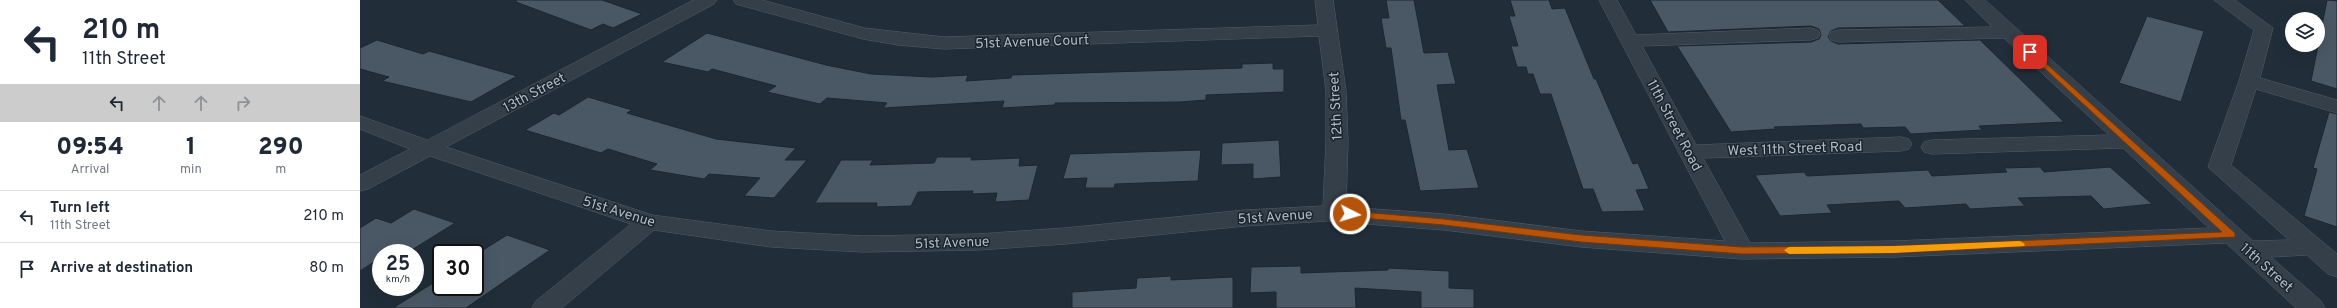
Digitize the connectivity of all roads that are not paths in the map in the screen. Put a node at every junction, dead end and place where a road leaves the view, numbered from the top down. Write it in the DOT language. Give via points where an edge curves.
graph roads {
  1 [pos="708,0"];
  2 [pos="742,0"];
  3 [pos="1324,0"];
  4 [pos="1608,0"];
  5 [pos="1974,0"];
  6 [pos="2223,0"];
  7 [pos="1328,30"];
  8 [pos="2009,32"];
  9 [pos="1811,34"];
  10 [pos="1838,36"];
  11 [pos="1630,41"];
  12 [pos="2249,81"];
  13 [pos="2337,107"];
  14 [pos="360,122"];
  15 [pos="2128,141"];
  16 [pos="1901,144"];
  17 [pos="430,147"];
  18 [pos="1932,147"];
  19 [pos="1689,152"];
  20 [pos="360,184"];
  21 [pos="1334,213"];
  22 [pos="649,222"];
  23 [pos="2239,242"];
  24 [pos="2313,247"];
  25 [pos="1742,250"];
  26 [pos="2337,268"];
  27 [pos="545,308"];
  28 [pos="2312,308"];
  1 -- 17 [label="street, 13th Street"];
  2 -- 7 [label="street, 51st Avenue Court" via="863,33 944,43"];
  3 -- 7 [label="street, 12th Street"];
  4 -- 11 [label="street, 11th Street Road"];
  5 -- 8 [label="street, 11th Street"];
  6 -- 12 [label="street" via="2264,28"];
  7 -- 21 [label="street, 12th Street" via="1336,91"];
  8 -- 10 [label="street"];
  8 -- 15 [label="street, 11th Street"];
  9 -- 11 [label="street"];
  11 -- 19 [label="street, 11th Street Road"];
  12 -- 13 [label="street"];
  12 -- 24 [label="street" via="2219,167"];
  14 -- 17 [label="street, 51st Avenue"];
  15 -- 18 [label="street"];
  15 -- 23 [label="street, 11th Street"];
  16 -- 19 [label="street, West 11th Street Road"];
  17 -- 20 [label="street, 13th Street"];
  17 -- 22 [label="street, 51st Avenue"];
  19 -- 25 [label="street, 11th Street Road"];
  21 -- 22 [label="street, 51st Avenue" via="1245,218 978,242 863,244 771,239"];
  21 -- 25 [label="street, 51st Avenue" via="1444,222 1581,239"];
  22 -- 27 [label="street"];
  23 -- 24 [label="street, 51st Avenue"];
  23 -- 25 [label="street, 51st Avenue"];
  23 -- 28 [label="street, 11th Street"];
  24 -- 26 [label="street"];
}
